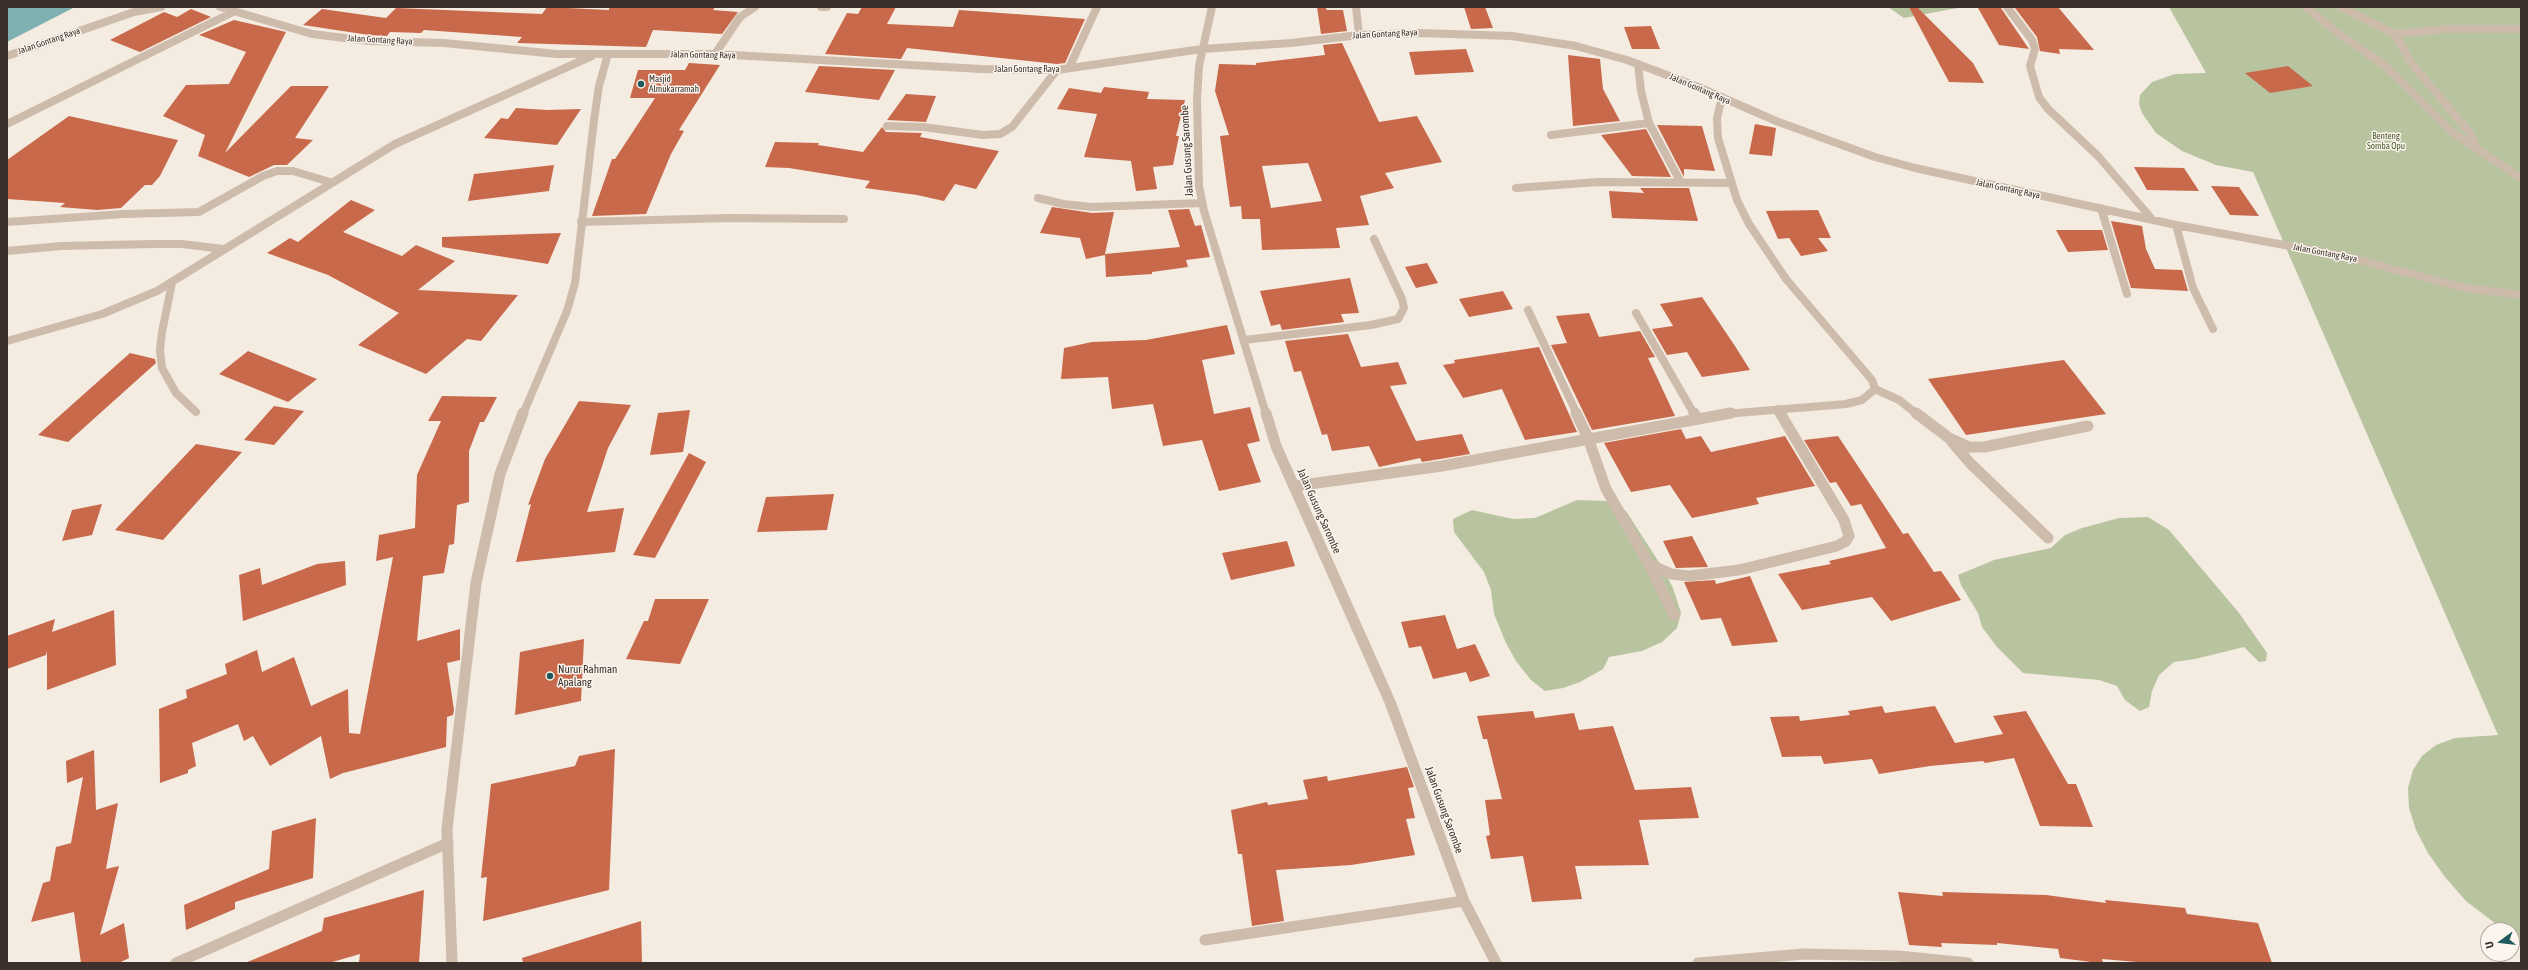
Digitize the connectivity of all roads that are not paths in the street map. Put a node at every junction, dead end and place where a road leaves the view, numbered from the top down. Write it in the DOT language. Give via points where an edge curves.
graph roads {
  1 [pos="161,7"];
  2 [pos="220,7"];
  3 [pos="755,7"];
  4 [pos="821,7"];
  5 [pos="827,7"];
  6 [pos="1097,7"];
  7 [pos="1212,7"];
  8 [pos="1356,7"];
  9 [pos="2007,7"];
  10 [pos="2306,7"];
  11 [pos="2341,7"];
  12 [pos="233,12"];
  13 [pos="2521,29"];
  14 [pos="2395,34"];
  15 [pos="1359,35"];
  16 [pos="1202,49"];
  17 [pos="597,54"];
  18 [pos="608,54"];
  19 [pos="715,54"];
  20 [pos="7,56"];
  21 [pos="1638,64"];
  22 [pos="1069,68"];
  23 [pos="1057,70"];
  24 [pos="1722,97"];
  25 [pos="1649,123"];
  26 [pos="7,124"];
  27 [pos="887,126"];
  28 [pos="1550,135"];
  29 [pos="2477,149"];
  30 [pos="2521,178"];
  31 [pos="1680,181"];
  32 [pos="330,182"];
  33 [pos="1731,183"];
  34 [pos="1516,188"];
  35 [pos="1038,198"];
  36 [pos="1202,203"];
  37 [pos="2101,208"];
  38 [pos="2151,218"];
  39 [pos="844,219"];
  40 [pos="7,222"];
  41 [pos="581,222"];
  42 [pos="2176,225"];
  43 [pos="1374,239"];
  44 [pos="223,249"];
  45 [pos="7,251"];
  46 [pos="172,283"];
  47 [pos="2127,294"];
  48 [pos="2521,295"];
  49 [pos="1528,310"];
  50 [pos="1636,313"];
  51 [pos="2213,328"];
  52 [pos="1244,340"];
  53 [pos="7,341"];
  54 [pos="1875,389"];
  55 [pos="1778,409"];
  56 [pos="196,412"];
  57 [pos="1697,419"];
  58 [pos="2088,426"];
  59 [pos="1588,438"];
  60 [pos="1949,438"];
  61 [pos="1295,486"];
  62 [pos="2048,538"];
  63 [pos="1649,564"];
  64 [pos="1674,615"];
  65 [pos="448,843"];
  66 [pos="1464,901"];
  67 [pos="1205,940"];
  68 [pos="176,963"];
  69 [pos="452,963"];
  70 [pos="1496,963"];
  71 [pos="1698,963"];
  72 [pos="1968,963"];
  1 -- 20 [label="street, Jalan Gontang Raya" via="134,12"];
  2 -- 12 [label="street, Jalan Gontang Raya"];
  3 -- 19 [label="street" via="740,17"];
  4 -- 5 [label="street"];
  6 -- 22 [label="street"];
  7 -- 16 [label="street, Jalan Gusung Sarombe"];
  8 -- 15 [label="street"];
  9 -- 38 [label="street" via="2032,40 2035,49 2030,66 2039,97 2048,109 2098,156"];
  10 -- 29 [label="street" via="2339,34 2383,64 2453,133"];
  11 -- 14 [label="street"];
  12 -- 17 [label="street, Jalan Gontang Raya" via="288,28 344,38 444,43 557,54"];
  12 -- 26 [label="street"];
  13 -- 14 [label="street" via="2445,29"];
  14 -- 29 [label="street" via="2412,64 2470,133"];
  15 -- 16 [label="street, Jalan Gontang Raya"];
  15 -- 21 [label="street, Jalan Gontang Raya" via="1420,33 1512,36 1576,46"];
  16 -- 22 [label="street, Jalan Gontang Raya"];
  16 -- 36 [label="street, Jalan Gusung Sarombe" via="1197,99 1199,186"];
  17 -- 18 [label="street, Jalan Gontang Raya"];
  17 -- 32 [label="street" via="430,127"];
  18 -- 19 [label="street, Jalan Gontang Raya"];
  18 -- 41 [label="street" via="599,86"];
  19 -- 23 [label="street, Jalan Gontang Raya" via="981,69"];
  21 -- 24 [label="street, Jalan Gontang Raya"];
  21 -- 25 [label="street"];
  22 -- 23 [label="street, Jalan Gontang Raya"];
  23 -- 27 [label="street" via="1012,127 1000,134 983,135"];
  24 -- 33 [label="street" via="1717,118 1718,138"];
  24 -- 37 [label="street, Jalan Gontang Raya" via="1776,121 1875,157 1948,176"];
  25 -- 28 [label="street"];
  25 -- 31 [label="street"];
  29 -- 30 [label="street"];
  31 -- 33 [label="street"];
  31 -- 34 [label="street" via="1599,182"];
  32 -- 40 [label="street" via="293,171 277,171 263,176 199,212"];
  32 -- 44 [label="street"];
  33 -- 54 [label="street" via="1743,212 1766,252 1863,368"];
  35 -- 36 [label="street" via="1092,207"];
  36 -- 52 [label="street, Jalan Gusung Sarombe"];
  37 -- 38 [label="street, Jalan Gontang Raya"];
  37 -- 47 [label="street"];
  38 -- 42 [label="street, Jalan Gontang Raya"];
  39 -- 41 [label="street" via="728,218"];
  41 -- 65 [label="street" via="575,283 567,311 515,432 500,474 487,527 468,637 453,767"];
  42 -- 48 [label="street, Jalan Gontang Raya" via="2344,256 2493,293"];
  42 -- 51 [label="street" via="2195,294"];
  43 -- 52 [label="street" via="1402,299 1404,308 1398,319 1371,325"];
  44 -- 45 [label="street" via="182,244 154,244 61,246"];
  44 -- 46 [label="street"];
  46 -- 53 [label="street" via="102,314"];
  46 -- 56 [label="street" via="162,332 162,368 176,393"];
  49 -- 59 [label="street"];
  50 -- 57 [label="street"];
  52 -- 61 [label="street, Jalan Gusung Sarombe" via="1276,446"];
  54 -- 55 [label="street" via="1868,397 1846,404"];
  54 -- 60 [label="street" via="1910,407"];
  55 -- 57 [label="street"];
  55 -- 63 [label="street" via="1844,520 1849,536 1846,541 1837,546 1739,570 1689,576 1671,574"];
  57 -- 59 [label="street"];
  58 -- 60 [label="street" via="1984,447 1969,447"];
  59 -- 61 [label="street" via="1442,466"];
  59 -- 63 [label="street" via="1606,489"];
  60 -- 62 [label="street" via="1970,463"];
  61 -- 66 [label="street, Jalan Gusung Sarombe" via="1390,702"];
  63 -- 64 [label="street"];
  65 -- 68 [label="street"];
  65 -- 69 [label="street"];
  66 -- 67 [label="street"];
  66 -- 70 [label="street, Jalan Gusung Sarombe"];
  71 -- 72 [label="street" via="1804,954 1842,954"];
}
